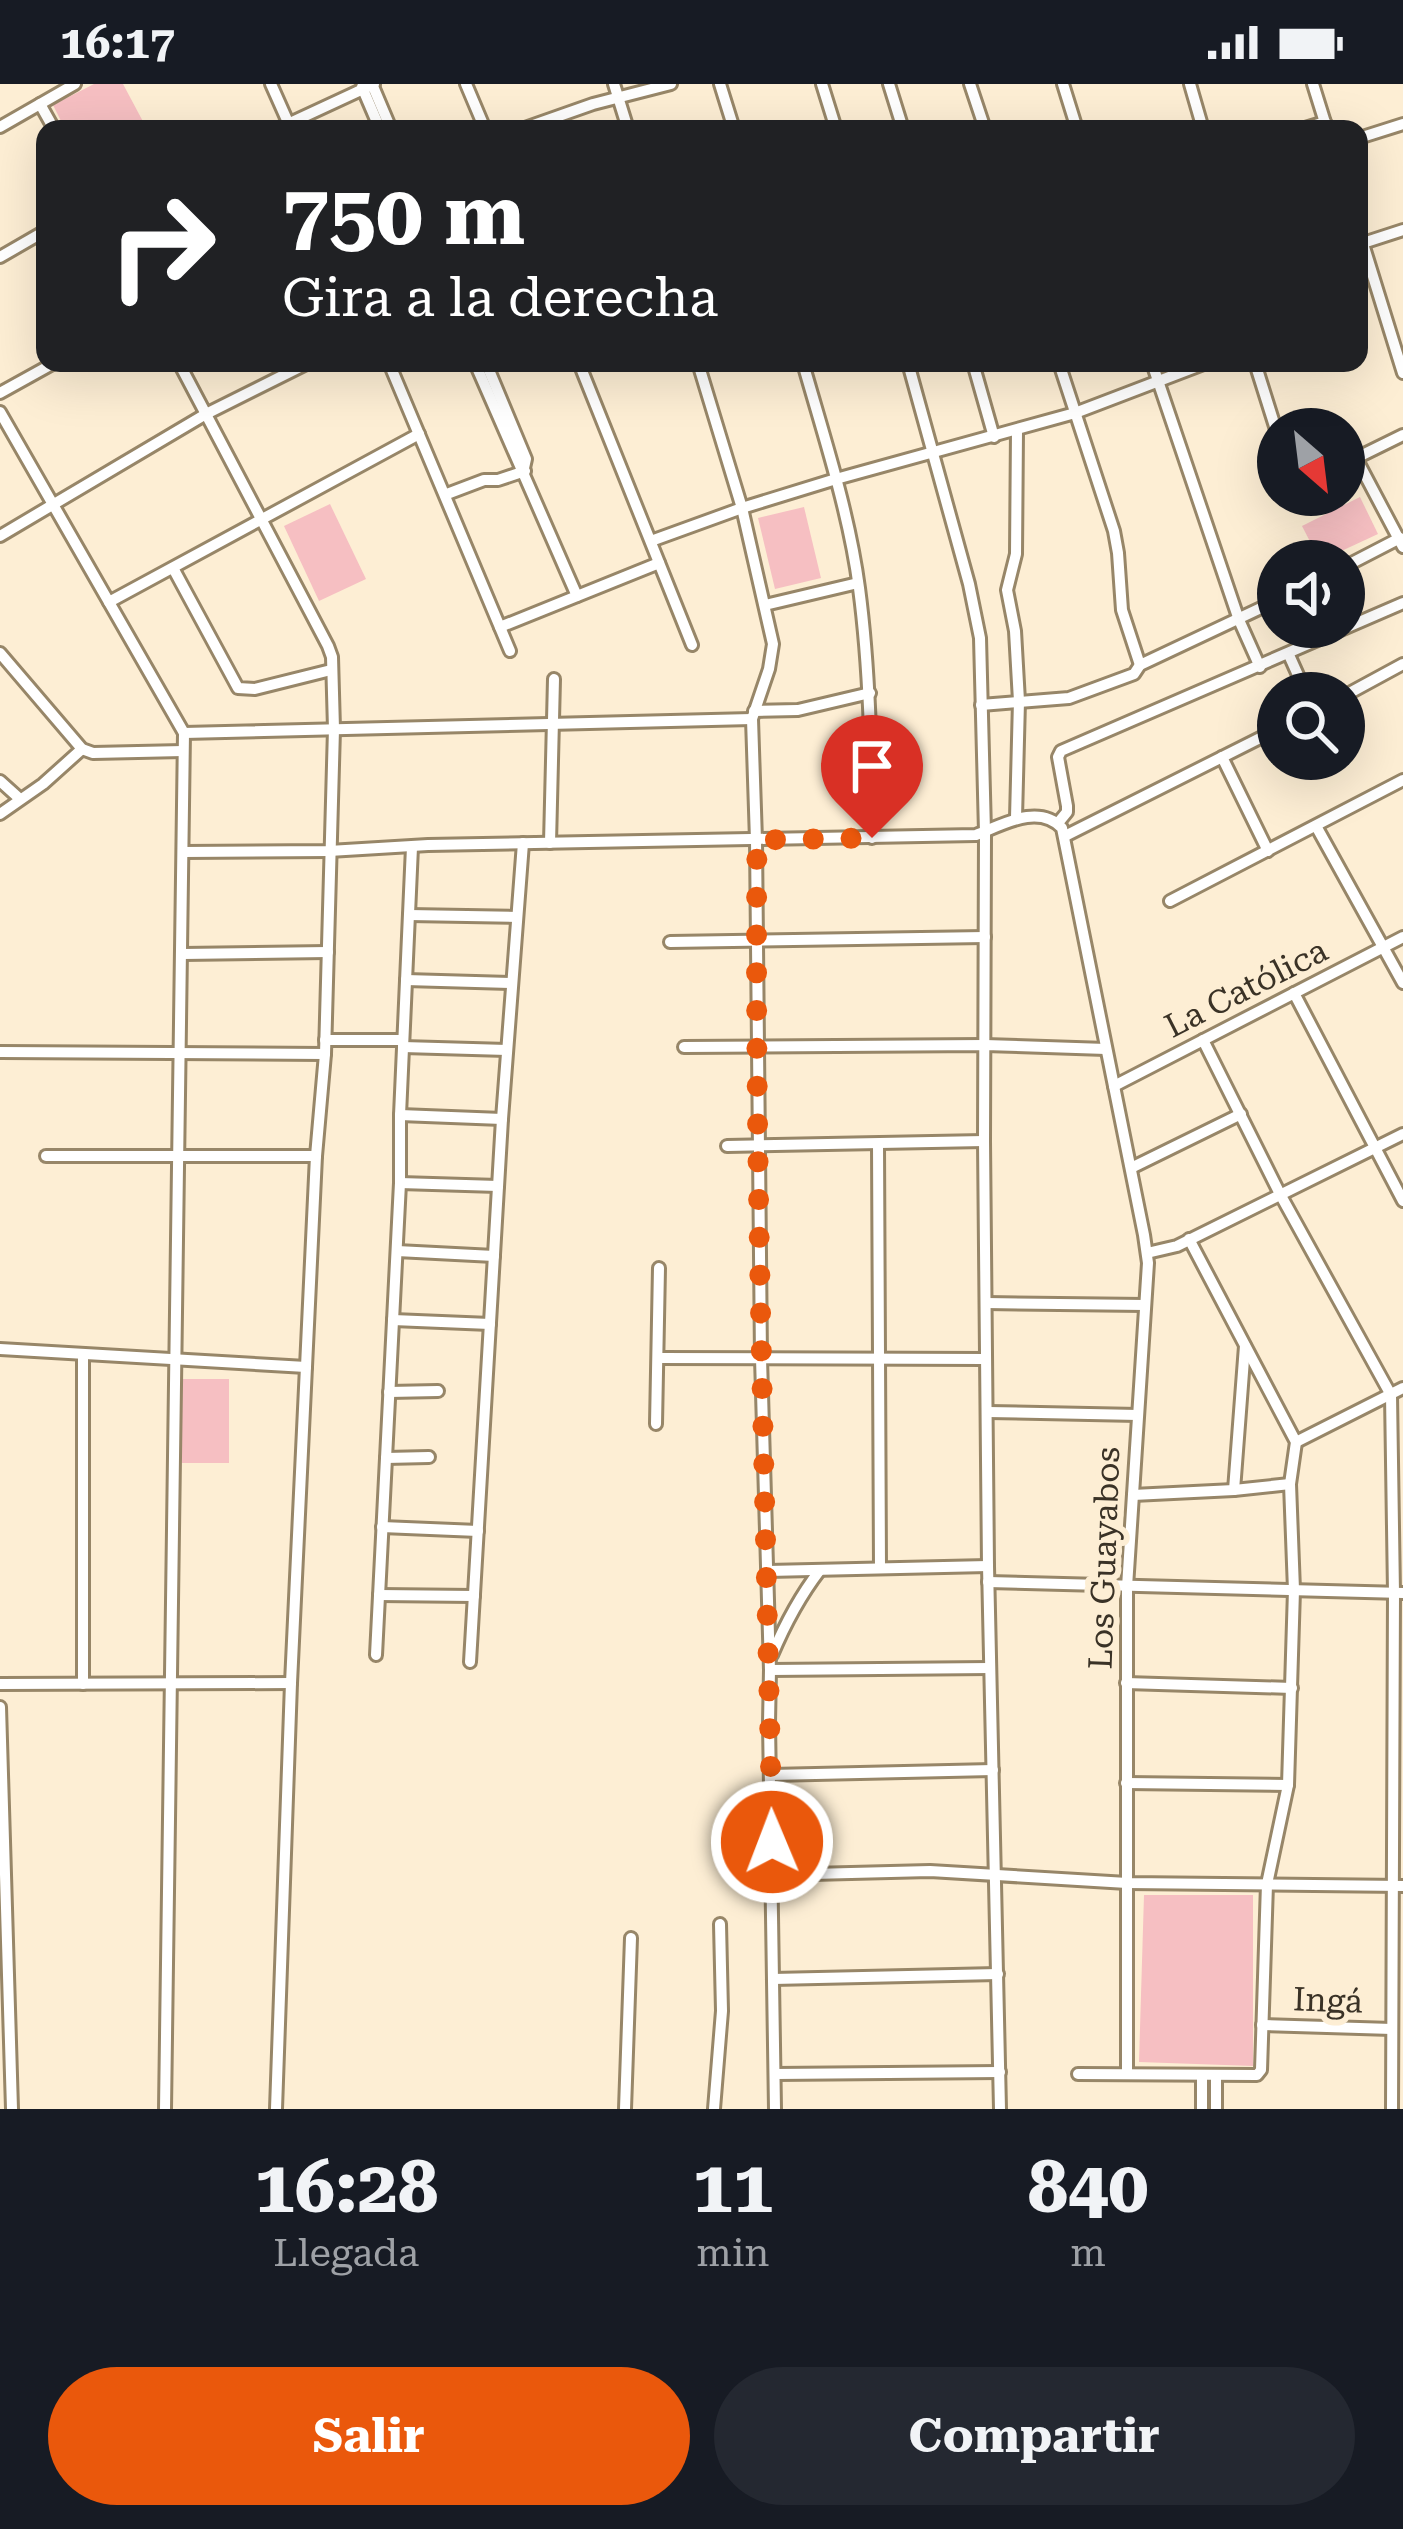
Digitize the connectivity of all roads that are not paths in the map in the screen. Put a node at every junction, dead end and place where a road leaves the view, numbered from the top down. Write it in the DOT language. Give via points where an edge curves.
graph roads {
  1 [pos="75,84"];
  2 [pos="272,84"];
  3 [pos="466,84"];
  4 [pos="614,84"];
  5 [pos="670,84"];
  6 [pos="720,84"];
  7 [pos="822,84"];
  8 [pos="889,84"];
  9 [pos="970,84"];
  10 [pos="1063,84"];
  11 [pos="1190,84"];
  12 [pos="1313,84"];
  13 [pos="369,85"];
  14 [pos="618,98"];
  15 [pos="40,104"];
  16 [pos="49,120"];
  17 [pos="284,120"];
  18 [pos="300,120"];
  19 [pos="378,120"];
  20 [pos="386,120"];
  21 [pos="481,120"];
  22 [pos="546,120"];
  23 [pos="625,120"];
  24 [pos="731,120"];
  25 [pos="833,120"];
  26 [pos="900,120"];
  27 [pos="982,120"];
  28 [pos="1074,120"];
  29 [pos="1200,120"];
  30 [pos="1324,120"];
  31 [pos="1403,124"];
  32 [pos="0,127"];
  33 [pos="1368,135"];
  34 [pos="1403,230"];
  35 [pos="36,236"];
  36 [pos="1368,238"];
  37 [pos="0,257"];
  38 [pos="1368,265"];
  39 [pos="38,372"];
  40 [pos="184,372"];
  41 [pos="274,372"];
  42 [pos="291,372"];
  43 [pos="397,372"];
  44 [pos="479,372"];
  45 [pos="490,372"];
  46 [pos="583,372"];
  47 [pos="701,372"];
  48 [pos="805,372"];
  49 [pos="911,372"];
  50 [pos="976,372"];
  51 [pos="1062,372"];
  52 [pos="1155,372"];
  53 [pos="1182,372"];
  54 [pos="1258,372"];
  55 [pos="1403,373"];
  56 [pos="277,379"];
  57 [pos="1158,381"];
  58 [pos="0,393"];
  59 [pos="1269,408"];
  60 [pos="0,412"];
  61 [pos="1075,413"];
  62 [pos="206,414"];
  63 [pos="1017,431"];
  64 [pos="419,434"];
  65 [pos="1403,435"];
  66 [pos="994,437"];
  67 [pos="935,452"];
  68 [pos="1365,454"];
  69 [pos="524,470"];
  70 [pos="836,479"];
  71 [pos="1365,484"];
  72 [pos="447,494"];
  73 [pos="51,505"];
  74 [pos="742,508"];
  75 [pos="260,519"];
  76 [pos="0,536"];
  77 [pos="1402,540"];
  78 [pos="651,541"];
  79 [pos="1365,557"];
  80 [pos="659,563"];
  81 [pos="173,568"];
  82 [pos="858,583"];
  83 [pos="578,596"];
  84 [pos="109,602"];
  85 [pos="1403,603"];
  86 [pos="765,605"];
  87 [pos="1257,611"];
  88 [pos="1239,620"];
  89 [pos="500,626"];
  90 [pos="692,645"];
  91 [pos="510,650"];
  92 [pos="0,653"];
  93 [pos="1288,655"];
  94 [pos="1403,664"];
  95 [pos="1140,665"];
  96 [pos="1260,667"];
  97 [pos="332,670"];
  98 [pos="1296,672"];
  99 [pos="554,679"];
  100 [pos="1365,685"];
  101 [pos="870,692"];
  102 [pos="1018,700"];
  103 [pos="981,705"];
  104 [pos="753,715"];
  105 [pos="553,724"];
  106 [pos="334,729"];
  107 [pos="184,733"];
  108 [pos="1257,740"];
  109 [pos="82,749"];
  110 [pos="183,751"];
  111 [pos="1222,758"];
  112 [pos="1403,780"];
  113 [pos="0,781"];
  114 [pos="20,799"];
  115 [pos="0,814"];
  116 [pos="1016,818"];
  117 [pos="1058,823"];
  118 [pos="1316,826"];
  119 [pos="986,832"];
  120 [pos="1065,836"];
  121 [pos="872,838"];
  122 [pos="757,840"];
  123 [pos="523,843"];
  124 [pos="550,843"];
  125 [pos="412,847"];
  126 [pos="329,851"];
  127 [pos="1268,851"];
  128 [pos="184,852"];
  129 [pos="1170,902"];
  130 [pos="409,915"];
  131 [pos="517,917"];
  132 [pos="985,937"];
  133 [pos="1403,937"];
  134 [pos="756,941"];
  135 [pos="670,943"];
  136 [pos="1383,947"];
  137 [pos="328,952"];
  138 [pos="183,954"];
  139 [pos="406,980"];
  140 [pos="512,983"];
  141 [pos="1403,983"];
  142 [pos="1294,993"];
  143 [pos="1202,1040"];
  144 [pos="403,1044"];
  145 [pos="985,1046"];
  146 [pos="325,1047"];
  147 [pos="684,1047"];
  148 [pos="758,1047"];
  149 [pos="1106,1049"];
  150 [pos="507,1050"];
  151 [pos="0,1052"];
  152 [pos="179,1054"];
  153 [pos="1114,1086"];
  154 [pos="1241,1114"];
  155 [pos="400,1115"];
  156 [pos="502,1119"];
  157 [pos="1403,1134"];
  158 [pos="984,1141"];
  159 [pos="878,1144"];
  160 [pos="727,1146"];
  161 [pos="759,1146"];
  162 [pos="1375,1148"];
  163 [pos="46,1156"];
  164 [pos="316,1156"];
  165 [pos="178,1157"];
  166 [pos="1131,1168"];
  167 [pos="400,1183"];
  168 [pos="498,1186"];
  169 [pos="1280,1194"];
  170 [pos="1403,1201"];
  171 [pos="1189,1239"];
  172 [pos="397,1251"];
  173 [pos="1147,1253"];
  174 [pos="494,1256"];
  175 [pos="659,1268"];
  176 [pos="986,1303"];
  177 [pos="1145,1305"];
  178 [pos="393,1320"];
  179 [pos="490,1324"];
  180 [pos="1245,1343"];
  181 [pos="0,1349"];
  182 [pos="83,1354"];
  183 [pos="879,1357"];
  184 [pos="659,1358"];
  185 [pos="761,1358"];
  186 [pos="175,1359"];
  187 [pos="986,1359"];
  188 [pos="306,1367"];
  189 [pos="437,1391"];
  190 [pos="389,1392"];
  191 [pos="1397,1392"];
  192 [pos="988,1412"];
  193 [pos="1138,1415"];
  194 [pos="656,1424"];
  195 [pos="1296,1442"];
  196 [pos="429,1457"];
  197 [pos="386,1458"];
  198 [pos="1290,1484"];
  199 [pos="1234,1490"];
  200 [pos="1133,1495"];
  201 [pos="382,1527"];
  202 [pos="478,1531"];
  203 [pos="988,1566"];
  204 [pos="880,1568"];
  205 [pos="820,1570"];
  206 [pos="768,1571"];
  207 [pos="988,1582"];
  208 [pos="1127,1587"];
  209 [pos="1294,1591"];
  210 [pos="1398,1593"];
  211 [pos="379,1595"];
  212 [pos="474,1596"];
  213 [pos="376,1655"];
  214 [pos="470,1662"];
  215 [pos="770,1665"];
  216 [pos="990,1668"];
  217 [pos="171,1683"];
  218 [pos="1126,1683"];
  219 [pos="0,1684"];
  220 [pos="83,1684"];
  221 [pos="291,1684"];
  222 [pos="1292,1688"];
  223 [pos="0,1707"];
  224 [pos="994,1770"];
  225 [pos="771,1775"];
  226 [pos="1126,1784"];
  227 [pos="1288,1785"];
  228 [pos="772,1875"];
  229 [pos="996,1875"];
  230 [pos="1127,1883"];
  231 [pos="1267,1884"];
  232 [pos="1398,1886"];
  233 [pos="720,1924"];
  234 [pos="631,1938"];
  235 [pos="998,1974"];
  236 [pos="773,1978"];
  237 [pos="1262,2025"];
  238 [pos="1392,2030"];
  239 [pos="1000,2072"];
  240 [pos="775,2074"];
  241 [pos="1078,2074"];
  242 [pos="1127,2074"];
  243 [pos="1202,2075"];
  244 [pos="1216,2076"];
  245 [pos="12,2109"];
  246 [pos="165,2109"];
  247 [pos="276,2109"];
  248 [pos="625,2109"];
  249 [pos="714,2109"];
  250 [pos="775,2109"];
  251 [pos="1000,2109"];
  252 [pos="1202,2109"];
  253 [pos="1216,2109"];
  254 [pos="1391,2109"];
  1 -- 15 [label="street"];
  2 -- 17 [label="street"];
  3 -- 21 [label="street"];
  4 -- 14 [label="street"];
  5 -- 14 [label="street"];
  6 -- 24 [label="street"];
  7 -- 25 [label="street"];
  8 -- 26 [label="street"];
  9 -- 27 [label="street"];
  10 -- 28 [label="street"];
  11 -- 29 [label="street"];
  12 -- 30 [label="street"];
  13 -- 18 [label="street"];
  13 -- 19 [label="street"];
  13 -- 20 [label="street"];
  14 -- 22 [label="street"];
  14 -- 23 [label="street"];
  15 -- 16 [label="street"];
  15 -- 32 [label="street"];
  31 -- 33 [label="street"];
  34 -- 36 [label="street"];
  35 -- 37 [label="street"];
  38 -- 55 [label="street"];
  39 -- 58 [label="street"];
  40 -- 62 [label="street"];
  41 -- 56 [label="street"];
  42 -- 56 [label="street"];
  43 -- 64 [label="street"];
  44 -- 69 [label="street"];
  45 -- 69 [label="street"];
  46 -- 78 [label="street"];
  47 -- 74 [label="street"];
  48 -- 70 [label="street"];
  49 -- 67 [label="street"];
  50 -- 66 [label="street"];
  51 -- 61 [label="street"];
  52 -- 57 [label="street"];
  53 -- 57 [label="street"];
  54 -- 59 [label="street"];
  56 -- 62 [label="street"];
  57 -- 61 [label="street"];
  57 -- 88 [label="street"];
  60 -- 73 [label="street"];
  61 -- 63 [label="street"];
  61 -- 95 [label="street" via="1114,531 1122,610"];
  62 -- 73 [label="street"];
  62 -- 75 [label="street"];
  63 -- 66 [label="street"];
  63 -- 102 [label="street" via="1016,554 1007,590"];
  64 -- 72 [label="street"];
  64 -- 75 [label="street"];
  65 -- 68 [label="street"];
  66 -- 67 [label="street"];
  67 -- 70 [label="street"];
  67 -- 103 [label="street" via="977,618"];
  69 -- 72 [label="street"];
  69 -- 83 [label="street"];
  70 -- 74 [label="street"];
  70 -- 82 [label="street"];
  71 -- 77 [label="street"];
  72 -- 89 [label="street"];
  73 -- 76 [label="street"];
  73 -- 84 [label="street"];
  74 -- 78 [label="street"];
  74 -- 86 [label="street"];
  75 -- 81 [label="street"];
  75 -- 97 [label="street" via="328,646"];
  77 -- 79 [label="street"];
  78 -- 80 [label="street"];
  80 -- 83 [label="street"];
  80 -- 90 [label="street"];
  81 -- 84 [label="street"];
  81 -- 97 [label="street" via="238,688"];
  82 -- 86 [label="street"];
  82 -- 101 [label="street"];
  83 -- 89 [label="street"];
  84 -- 107 [label="street"];
  85 -- 93 [label="street"];
  86 -- 104 [label="street" via="773,644"];
  87 -- 88 [label="street"];
  88 -- 95 [label="street"];
  88 -- 96 [label="street"];
  89 -- 91 [label="street"];
  92 -- 109 [label="street"];
  93 -- 96 [label="street"];
  93 -- 98 [label="street"];
  94 -- 100 [label="street"];
  95 -- 102 [label="street" via="1070,698"];
  96 -- 117 [label="street" via="1061,751 1067,806"];
  97 -- 106 [label="street"];
  99 -- 105 [label="street"];
  101 -- 104 [label="street"];
  101 -- 121 [label="street"];
  102 -- 103 [label="street"];
  102 -- 116 [label="street"];
  103 -- 119 [label="street"];
  104 -- 105 [label="street"];
  104 -- 122 [label="street"];
  105 -- 106 [label="street"];
  105 -- 124 [label="street"];
  106 -- 107 [label="street"];
  106 -- 126 [label="street"];
  107 -- 110 [label="street"];
  108 -- 111 [label="street"];
  109 -- 110 [label="street"];
  109 -- 114 [label="street"];
  110 -- 128 [label="street"];
  111 -- 120 [label="street"];
  111 -- 127 [label="street"];
  112 -- 118 [label="street"];
  113 -- 114 [label="street"];
  114 -- 115 [label="street"];
  116 -- 117 [label="street"];
  116 -- 119 [label="street"];
  117 -- 120 [label="street, Los Guayabos"];
  118 -- 127 [label="street"];
  118 -- 136 [label="street"];
  119 -- 121 [label="street"];
  119 -- 132 [label="street"];
  120 -- 149 [label="street, Los Guayabos"];
  121 -- 122 [label="street"];
  122 -- 124 [label="street"];
  122 -- 134 [label="street"];
  123 -- 124 [label="street"];
  123 -- 125 [label="street"];
  123 -- 131 [label="street"];
  125 -- 126 [label="street"];
  125 -- 130 [label="street"];
  126 -- 128 [label="street"];
  126 -- 137 [label="street"];
  127 -- 129 [label="street"];
  128 -- 138 [label="street"];
  130 -- 131 [label="street"];
  130 -- 139 [label="street"];
  131 -- 140 [label="street"];
  132 -- 134 [label="street"];
  132 -- 145 [label="street"];
  133 -- 136 [label="street, La Católica"];
  134 -- 135 [label="street"];
  134 -- 148 [label="street"];
  136 -- 141 [label="street"];
  136 -- 142 [label="street, La Católica"];
  137 -- 138 [label="street"];
  137 -- 146 [label="street"];
  138 -- 152 [label="street"];
  139 -- 140 [label="street"];
  139 -- 144 [label="street"];
  140 -- 150 [label="street"];
  142 -- 143 [label="street, La Católica"];
  142 -- 162 [label="street"];
  143 -- 153 [label="street, La Católica"];
  143 -- 154 [label="street"];
  144 -- 146 [label="street"];
  144 -- 150 [label="street"];
  144 -- 155 [label="street"];
  145 -- 148 [label="street"];
  145 -- 149 [label="street"];
  145 -- 158 [label="street"];
  146 -- 152 [label="street"];
  146 -- 164 [label="street"];
  147 -- 148 [label="street"];
  148 -- 161 [label="street"];
  149 -- 153 [label="street, Los Guayabos"];
  150 -- 156 [label="street"];
  151 -- 152 [label="street"];
  152 -- 165 [label="street"];
  153 -- 166 [label="street, Los Guayabos"];
  154 -- 166 [label="street"];
  154 -- 169 [label="street"];
  155 -- 156 [label="street"];
  155 -- 167 [label="street"];
  156 -- 168 [label="street"];
  157 -- 162 [label="street"];
  158 -- 159 [label="street"];
  158 -- 176 [label="street"];
  159 -- 161 [label="street"];
  159 -- 183 [label="street"];
  160 -- 161 [label="street"];
  161 -- 185 [label="street"];
  162 -- 169 [label="street"];
  162 -- 170 [label="street"];
  163 -- 165 [label="street"];
  164 -- 165 [label="street"];
  164 -- 188 [label="street"];
  165 -- 186 [label="street"];
  166 -- 173 [label="street, Los Guayabos"];
  167 -- 168 [label="street"];
  167 -- 172 [label="street"];
  168 -- 174 [label="street"];
  169 -- 171 [label="street"];
  169 -- 191 [label="street"];
  171 -- 173 [label="street"];
  171 -- 180 [label="street"];
  172 -- 174 [label="street"];
  172 -- 178 [label="street"];
  173 -- 177 [label="street, Los Guayabos"];
  174 -- 179 [label="street"];
  175 -- 184 [label="street"];
  176 -- 177 [label="street"];
  176 -- 187 [label="street"];
  177 -- 193 [label="street, Los Guayabos"];
  178 -- 179 [label="street"];
  178 -- 190 [label="street"];
  179 -- 202 [label="street"];
  180 -- 195 [label="street"];
  180 -- 199 [label="street"];
  181 -- 182 [label="street"];
  182 -- 186 [label="street"];
  182 -- 220 [label="street"];
  183 -- 185 [label="street"];
  183 -- 187 [label="street"];
  183 -- 204 [label="street"];
  184 -- 185 [label="street"];
  184 -- 194 [label="street"];
  185 -- 206 [label="street"];
  186 -- 188 [label="street"];
  186 -- 217 [label="street"];
  187 -- 192 [label="street"];
  188 -- 221 [label="street"];
  189 -- 190 [label="street"];
  190 -- 197 [label="street"];
  191 -- 195 [label="street"];
  191 -- 210 [label="street"];
  192 -- 193 [label="street"];
  192 -- 203 [label="street"];
  193 -- 200 [label="street, Los Guayabos"];
  195 -- 198 [label="street"];
  196 -- 197 [label="street"];
  197 -- 201 [label="street"];
  198 -- 199 [label="street"];
  198 -- 209 [label="street"];
  199 -- 200 [label="street"];
  200 -- 208 [label="street, Los Guayabos"];
  201 -- 202 [label="street"];
  201 -- 211 [label="street"];
  202 -- 212 [label="street"];
  203 -- 204 [label="street"];
  203 -- 207 [label="street"];
  204 -- 205 [label="street"];
  205 -- 206 [label="street"];
  205 -- 215 [label="street" via="784,1625"];
  206 -- 215 [label="street"];
  207 -- 208 [label="street"];
  207 -- 216 [label="street"];
  208 -- 209 [label="street"];
  208 -- 218 [label="street, Los Guayabos"];
  209 -- 210 [label="street"];
  209 -- 222 [label="street"];
  210 -- 232 [label="street"];
  211 -- 212 [label="street"];
  211 -- 213 [label="street"];
  212 -- 214 [label="street"];
  215 -- 216 [label="street"];
  215 -- 225 [label="street"];
  216 -- 224 [label="street"];
  217 -- 220 [label="street"];
  217 -- 221 [label="street"];
  217 -- 246 [label="street"];
  218 -- 222 [label="street"];
  218 -- 226 [label="street, Los Guayabos"];
  219 -- 220 [label="street"];
  221 -- 247 [label="street"];
  222 -- 227 [label="street"];
  223 -- 245 [label="street"];
  224 -- 225 [label="street"];
  224 -- 229 [label="street"];
  225 -- 228 [label="street"];
  226 -- 227 [label="street"];
  226 -- 230 [label="street, Los Guayabos"];
  227 -- 231 [label="street"];
  228 -- 229 [label="street"];
  228 -- 236 [label="street"];
  229 -- 230 [label="street"];
  229 -- 235 [label="street"];
  230 -- 231 [label="street"];
  230 -- 242 [label="street, Los Guayabos"];
  231 -- 232 [label="street"];
  231 -- 237 [label="street"];
  232 -- 238 [label="street"];
  233 -- 249 [label="street"];
  234 -- 248 [label="street"];
  235 -- 236 [label="street"];
  235 -- 239 [label="street"];
  236 -- 240 [label="street"];
  237 -- 238 [label="street, Ingá"];
  237 -- 244 [label="street" via="1260,2073"];
  238 -- 254 [label="street"];
  239 -- 240 [label="street"];
  239 -- 251 [label="street"];
  240 -- 250 [label="street"];
  241 -- 242 [label="street"];
  242 -- 243 [label="street"];
  243 -- 244 [label="street"];
  243 -- 252 [label="street"];
  244 -- 253 [label="street"];
}
